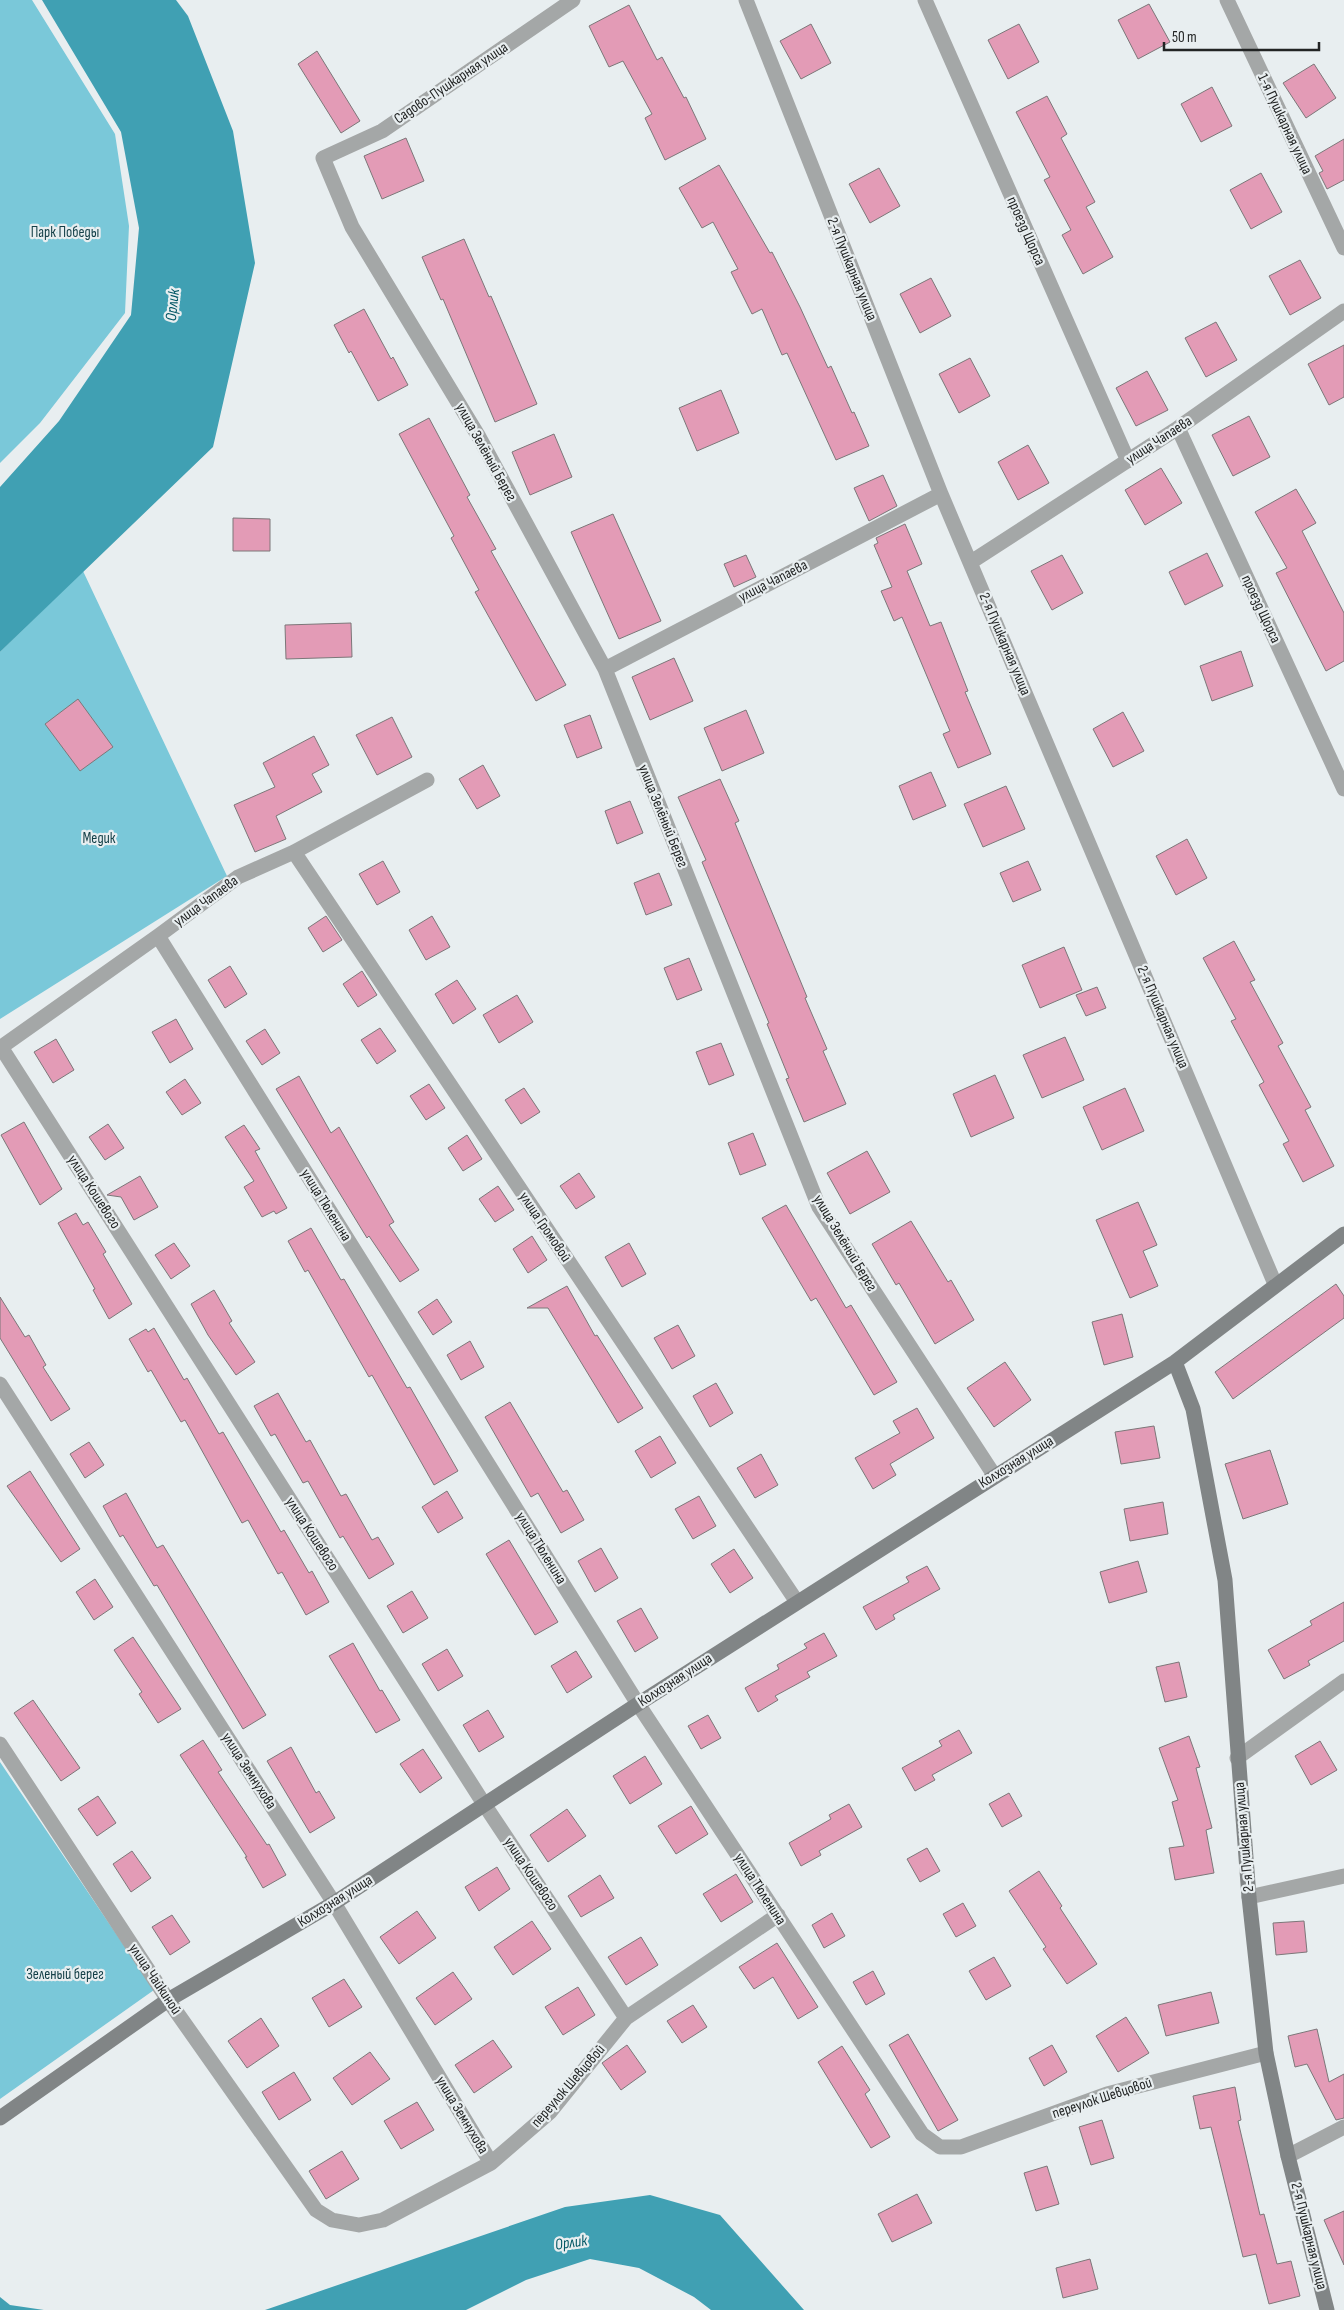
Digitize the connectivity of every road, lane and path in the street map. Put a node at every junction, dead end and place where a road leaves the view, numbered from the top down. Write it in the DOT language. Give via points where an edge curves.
graph roads {
  1 [pos="573,0"];
  2 [pos="746,0"];
  3 [pos="925,0"];
  4 [pos="1227,0"];
  5 [pos="323,158"];
  6 [pos="1344,248"];
  7 [pos="1344,311"];
  8 [pos="1178,428"];
  9 [pos="1128,461"];
  10 [pos="941,494"];
  11 [pos="970,562"];
  12 [pos="605,669"];
  13 [pos="427,780"];
  14 [pos="1344,789"];
  15 [pos="294,852"];
  16 [pos="158,936"];
  17 [pos="1,1048"];
  18 [pos="1344,1234"];
  19 [pos="1275,1284"];
  20 [pos="1175,1362"];
  21 [pos="0,1384"];
  22 [pos="994,1475"];
  23 [pos="797,1602"];
  24 [pos="1344,1681"];
  25 [pos="638,1704"];
  26 [pos="0,1744"];
  27 [pos="1237,1758"];
  28 [pos="484,1804"];
  29 [pos="1344,1876"];
  30 [pos="1249,1897"];
  31 [pos="334,1903"];
  32 [pos="778,1915"];
  33 [pos="168,2000"];
  34 [pos="626,2018"];
  35 [pos="1266,2052"];
  36 [pos="0,2118"];
  37 [pos="1344,2127"];
  38 [pos="940,2148"];
  39 [pos="1288,2156"];
  40 [pos="491,2163"];
  41 [pos="316,2210"];
  42 [pos="1327,2310"];
  1 -- 5 [label="street, Садово-Пушкарная улица" via="382,130"];
  2 -- 10 [label="street, 2-я Пушкарная улица"];
  3 -- 9 [label="street, проезд Щорса"];
  4 -- 6 [label="street, 1-я Пушкарная улица"];
  5 -- 12 [label="street, улица Зелёный Берег" via="352,227 479,438"];
  7 -- 8 [label="street, улица Чапаева"];
  8 -- 9 [label="street, улица Чапаева"];
  8 -- 14 [label="street, проезд Щорса"];
  9 -- 11 [label="street, улица Чапаева"];
  10 -- 11 [label="street, 2-я Пушкарная улица"];
  10 -- 12 [label="street, улица Чапаева"];
  11 -- 19 [label="street, 2-я Пушкарная улица"];
  12 -- 22 [label="street, улица Зелёный Берег" via="819,1207"];
  13 -- 15 [label="street, улица Чапаева"];
  15 -- 16 [label="street, улица Чапаева" via="238,877"];
  15 -- 23 [label="street, улица Громовой"];
  16 -- 17 [label="street, улица Чапаева"];
  16 -- 25 [label="street, улица Тюленина"];
  17 -- 28 [label="street, улица Кошевого"];
  18 -- 19 [label="main road, Колхозная улица"];
  19 -- 20 [label="main road, Колхозная улица"];
  20 -- 22 [label="main road, Колхозная улица"];
  20 -- 27 [label="main road, 2-я Пушкарная улица" via="1193,1409 1225,1580"];
  21 -- 31 [label="street, улица Земнухова"];
  22 -- 23 [label="main road, Колхозная улица"];
  23 -- 25 [label="main road, Колхозная улица"];
  24 -- 27 [label="street"];
  25 -- 28 [label="main road, Колхозная улица"];
  25 -- 32 [label="street, улица Тюленина"];
  26 -- 33 [label="street, улица Чайкиной"];
  27 -- 30 [label="main road, 2-я Пушкарная улица"];
  28 -- 31 [label="main road, Колхозная улица"];
  28 -- 34 [label="street, улица Кошевого"];
  29 -- 30 [label="street"];
  30 -- 35 [label="main road, 2-я Пушкарная улица"];
  31 -- 33 [label="main road, Колхозная улица"];
  31 -- 40 [label="street, улица Земнухова"];
  32 -- 34 [label="street, переулок Шевцовой"];
  32 -- 38 [label="street, улица Тюленина" via="922,2134"];
  33 -- 36 [label="main road, Колхозная улица"];
  33 -- 41 [label="street, улица Чайкиной"];
  34 -- 40 [label="street, переулок Шевцовой" via="550,2112"];
  35 -- 38 [label="street, переулок Шевцовой" via="1106,2094 961,2147"];
  35 -- 39 [label="main road, 2-я Пушкарная улица"];
  37 -- 39 [label="street"];
  39 -- 42 [label="main road, 2-я Пушкарная улица"];
  40 -- 41 [label="street, переулок Шевцовой" via="383,2220 359,2225 332,2220"];
}
